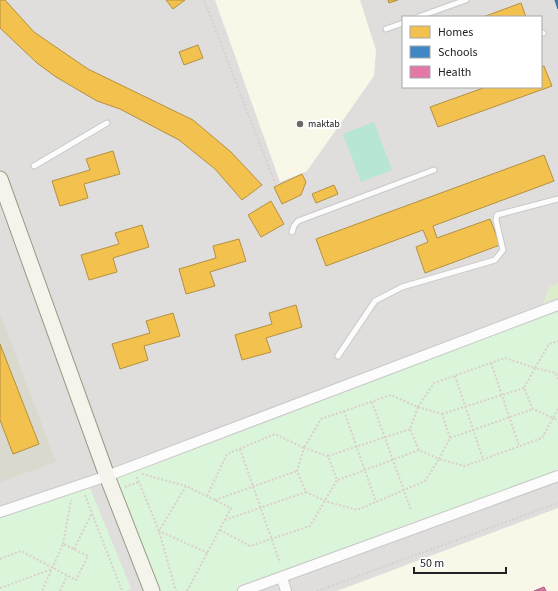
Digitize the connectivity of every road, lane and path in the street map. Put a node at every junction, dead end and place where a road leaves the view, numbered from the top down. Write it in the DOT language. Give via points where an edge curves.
graph roads {
  1 [pos="204,0"];
  2 [pos="466,0"];
  3 [pos="421,16"];
  4 [pos="402,22"];
  5 [pos="386,29"];
  6 [pos="107,123"];
  7 [pos="34,166"];
  8 [pos="434,170"];
  9 [pos="0,179"];
  10 [pos="275,182"];
  11 [pos="558,200"];
  12 [pos="292,232"];
  13 [pos="558,305"];
  14 [pos="558,341"];
  15 [pos="338,356"];
  16 [pos="491,363"];
  17 [pos="535,368"];
  18 [pos="557,373"];
  19 [pos="455,376"];
  20 [pos="558,379"];
  21 [pos="524,388"];
  22 [pos="502,395"];
  23 [pos="372,402"];
  24 [pos="418,407"];
  25 [pos="465,407"];
  26 [pos="533,409"];
  27 [pos="558,409"];
  28 [pos="344,411"];
  29 [pos="442,414"];
  30 [pos="509,418"];
  31 [pos="553,418"];
  32 [pos="558,420"];
  33 [pos="410,429"];
  34 [pos="473,430"];
  35 [pos="385,437"];
  36 [pos="450,438"];
  37 [pos="519,446"];
  38 [pos="356,447"];
  39 [pos="304,448"];
  40 [pos="240,449"];
  41 [pos="419,450"];
  42 [pos="328,456"];
  43 [pos="439,459"];
  44 [pos="483,459"];
  45 [pos="393,460"];
  46 [pos="365,470"];
  47 [pos="297,471"];
  48 [pos="107,476"];
  49 [pos="558,476"];
  50 [pos="337,480"];
  51 [pos="139,482"];
  52 [pos="186,486"];
  53 [pos="253,487"];
  54 [pos="123,488"];
  55 [pos="404,490"];
  56 [pos="84,492"];
  57 [pos="306,492"];
  58 [pos="207,496"];
  59 [pos="71,499"];
  60 [pos="215,500"];
  61 [pos="326,501"];
  62 [pos="376,502"];
  63 [pos="558,503"];
  64 [pos="261,508"];
  65 [pos="411,510"];
  66 [pos="0,512"];
  67 [pos="92,512"];
  68 [pos="225,520"];
  69 [pos="220,530"];
  70 [pos="159,531"];
  71 [pos="272,539"];
  72 [pos="63,544"];
  73 [pos="74,549"];
  74 [pos="208,553"];
  75 [pos="0,559"];
  76 [pos="280,563"];
  77 [pos="52,568"];
  78 [pos="67,576"];
  79 [pos="282,578"];
  80 [pos="0,588"];
  81 [pos="42,591"];
  82 [pos="60,591"];
  83 [pos="122,591"];
  84 [pos="152,591"];
  85 [pos="176,591"];
  86 [pos="187,591"];
  87 [pos="243,591"];
  88 [pos="286,591"];
  89 [pos="317,591"];
  1 -- 10 [label="path"];
  2 -- 3 [label="lane"];
  4 -- 5 [label="lane"];
  6 -- 7 [label="lane"];
  8 -- 12 [label="lane" via="298,221"];
  9 -- 48 [label="street"];
  11 -- 15 [label="lane" via="497,215 502,250 495,260 402,287 375,301"];
  13 -- 48 [label="street"];
  14 -- 17 [label="path" via="549,344"];
  16 -- 17 [label="path" via="505,358"];
  16 -- 19 [label="path"];
  16 -- 22 [label="path"];
  17 -- 18 [label="path"];
  17 -- 21 [label="path"];
  18 -- 20 [label="path"];
  19 -- 24 [label="path" via="434,383"];
  19 -- 25 [label="path"];
  21 -- 22 [label="path"];
  21 -- 26 [label="path"];
  22 -- 25 [label="path"];
  22 -- 30 [label="path"];
  23 -- 24 [label="path" via="391,395"];
  23 -- 28 [label="path"];
  23 -- 35 [label="path"];
  24 -- 29 [label="path"];
  24 -- 33 [label="path"];
  25 -- 29 [label="path"];
  25 -- 34 [label="path"];
  26 -- 30 [label="path"];
  26 -- 31 [label="path"];
  27 -- 31 [label="path"];
  28 -- 38 [label="path"];
  28 -- 39 [label="path" via="321,419"];
  29 -- 36 [label="path"];
  30 -- 34 [label="path"];
  30 -- 37 [label="path"];
  31 -- 32 [label="path"];
  31 -- 37 [label="path" via="542,438"];
  33 -- 35 [label="path"];
  33 -- 41 [label="path"];
  34 -- 36 [label="path"];
  34 -- 44 [label="path"];
  35 -- 38 [label="path"];
  35 -- 45 [label="path"];
  36 -- 43 [label="path"];
  37 -- 44 [label="path"];
  38 -- 42 [label="path"];
  38 -- 46 [label="path"];
  39 -- 40 [label="path" via="275,434"];
  39 -- 42 [label="path"];
  39 -- 47 [label="path"];
  40 -- 53 [label="path"];
  40 -- 58 [label="path" via="227,454"];
  41 -- 43 [label="path"];
  41 -- 45 [label="path"];
  42 -- 50 [label="path"];
  43 -- 44 [label="path" via="465,466"];
  43 -- 55 [label="path" via="425,481"];
  45 -- 46 [label="path"];
  45 -- 55 [label="path"];
  46 -- 50 [label="path"];
  46 -- 62 [label="path"];
  47 -- 53 [label="path"];
  47 -- 57 [label="path"];
  48 -- 66 [label="street"];
  48 -- 84 [label="street"];
  49 -- 79 [label="street"];
  50 -- 61 [label="path"];
  51 -- 52 [label="path" via="135,472"];
  51 -- 54 [label="path"];
  51 -- 70 [label="path"];
  52 -- 58 [label="path"];
  52 -- 70 [label="path"];
  53 -- 60 [label="path"];
  53 -- 64 [label="path"];
  55 -- 62 [label="path"];
  55 -- 65 [label="path"];
  56 -- 67 [label="path"];
  57 -- 61 [label="path"];
  57 -- 64 [label="path"];
  58 -- 60 [label="path"];
  59 -- 72 [label="path"];
  60 -- 68 [label="path" via="231,508"];
  61 -- 62 [label="path" via="357,510"];
  61 -- 71 [label="path" via="310,526"];
  63 -- 89 [label="path"];
  64 -- 68 [label="path"];
  64 -- 71 [label="path"];
  67 -- 73 [label="path"];
  67 -- 83 [label="path"];
  68 -- 69 [label="path"];
  69 -- 71 [label="path" via="250,546"];
  69 -- 74 [label="path"];
  70 -- 74 [label="path"];
  70 -- 85 [label="path"];
  71 -- 76 [label="path"];
  72 -- 73 [label="path"];
  72 -- 77 [label="path"];
  73 -- 78 [label="path" via="88,556 76,580"];
  74 -- 86 [label="path"];
  75 -- 77 [label="path" via="21,551"];
  77 -- 78 [label="path"];
  77 -- 80 [label="path"];
  77 -- 81 [label="path"];
  78 -- 82 [label="path"];
  79 -- 87 [label="street"];
  79 -- 88 [label="street"];
}
